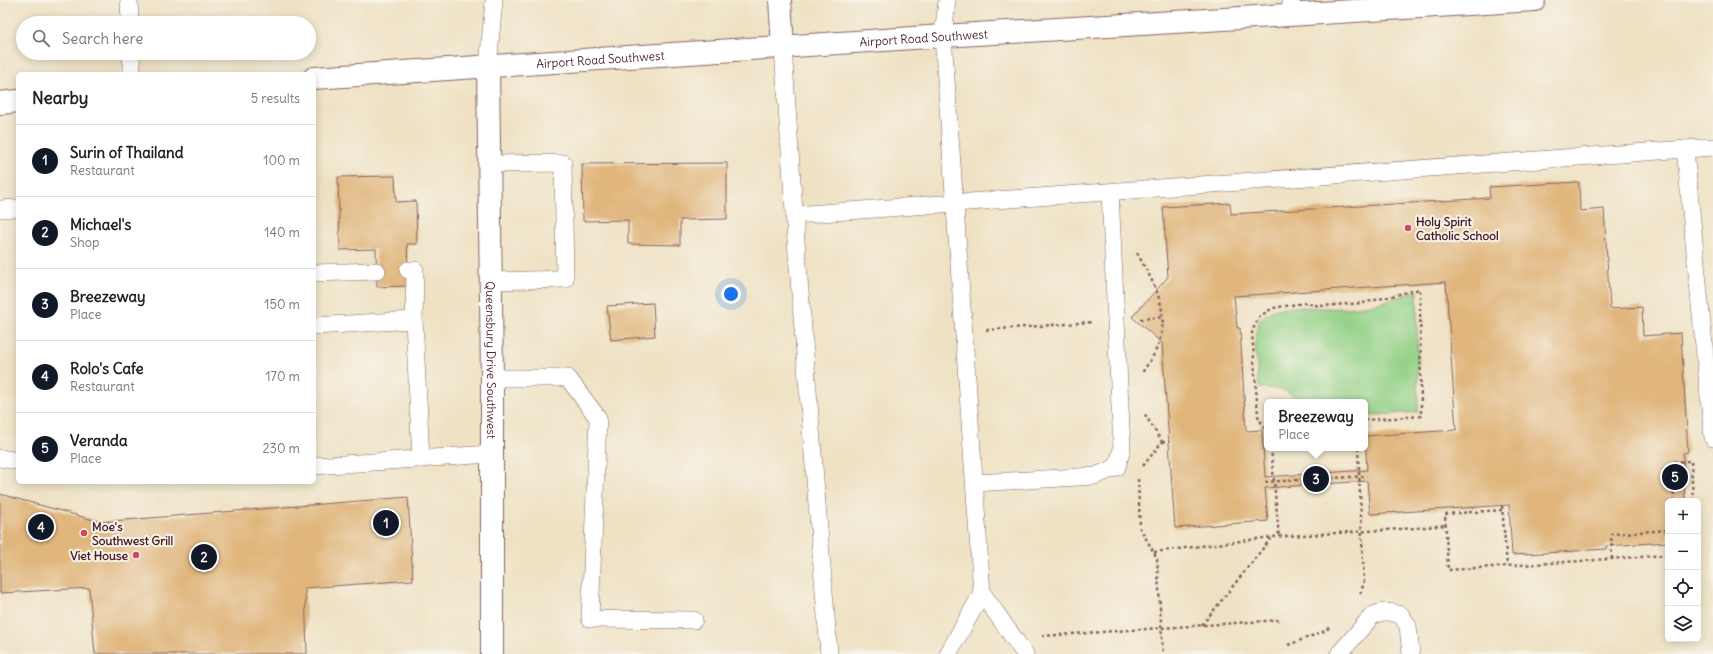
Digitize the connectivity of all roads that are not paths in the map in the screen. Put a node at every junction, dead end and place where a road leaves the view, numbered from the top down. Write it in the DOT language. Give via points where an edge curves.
graph roads {
  1 [pos="129,0"];
  2 [pos="494,0"];
  3 [pos="780,0"];
  4 [pos="947,0"];
  5 [pos="1534,0"];
  6 [pos="1474,2"];
  7 [pos="1429,3"];
  8 [pos="1292,7"];
  9 [pos="130,16"];
  10 [pos="943,36"];
  11 [pos="783,47"];
  12 [pos="131,60"];
  13 [pos="488,66"];
  14 [pos="132,72"];
  15 [pos="316,78"];
  16 [pos="16,101"];
  17 [pos="0,102"];
  18 [pos="1713,147"];
  19 [pos="1685,149"];
  20 [pos="490,164"];
  21 [pos="1110,192"];
  22 [pos="955,203"];
  23 [pos="16,208"];
  24 [pos="0,209"];
  25 [pos="794,215"];
  26 [pos="408,270"];
  27 [pos="377,271"];
  28 [pos="316,273"];
  29 [pos="491,281"];
  30 [pos="414,320"];
  31 [pos="316,326"];
  32 [pos="492,378"];
  33 [pos="1713,438"];
  34 [pos="491,454"];
  35 [pos="0,458"];
  36 [pos="421,459"];
  37 [pos="16,461"];
  38 [pos="316,466"];
  39 [pos="975,483"];
  40 [pos="982,593"];
  41 [pos="694,620"];
  42 [pos="492,654"];
  43 [pos="829,654"];
  44 [pos="948,654"];
  45 [pos="1025,654"];
  46 [pos="1339,654"];
  47 [pos="1411,654"];
  1 -- 9 [label="lane"];
  2 -- 13 [label="lane"];
  3 -- 11 [label="main road"];
  4 -- 10 [label="lane"];
  5 -- 6 [label="main road, Airport Road Southwest"];
  6 -- 7 [label="main road, Airport Road Southwest"];
  7 -- 8 [label="main road, Airport Road Southwest"];
  8 -- 10 [label="main road, Airport Road Southwest"];
  10 -- 11 [label="main road, Airport Road Southwest"];
  10 -- 22 [label="lane"];
  11 -- 13 [label="main road, Airport Road Southwest"];
  11 -- 25 [label="lane"];
  12 -- 14 [label="lane"];
  13 -- 15 [label="main road, Airport Road Southwest"];
  13 -- 20 [label="main road, Queensbury Drive Southwest"];
  16 -- 17 [label="main road"];
  18 -- 19 [label="lane"];
  19 -- 21 [label="lane"];
  19 -- 33 [label="lane"];
  20 -- 29 [label="main road, Queensbury Drive Southwest"];
  20 -- 29 [label="lane" via="563,163 565,279"];
  21 -- 22 [label="lane"];
  21 -- 39 [label="lane" via="1122,449 1117,467 1095,476"];
  22 -- 25 [label="lane"];
  22 -- 39 [label="lane"];
  23 -- 24 [label="lane"];
  25 -- 43 [label="lane"];
  26 -- 30 [label="lane" via="415,270"];
  27 -- 28 [label="lane"];
  29 -- 32 [label="main road, Queensbury Drive Southwest"];
  30 -- 31 [label="lane"];
  30 -- 36 [label="lane"];
  32 -- 34 [label="main road, Queensbury Drive Southwest"];
  32 -- 41 [label="lane" via="568,378 598,418 590,619"];
  34 -- 36 [label="lane"];
  34 -- 42 [label="main road, Queensbury Drive Southwest"];
  35 -- 37 [label="lane"];
  36 -- 38 [label="lane"];
  39 -- 40 [label="lane"];
  40 -- 44 [label="lane"];
  40 -- 45 [label="lane"];
  46 -- 47 [label="lane" via="1372,616 1388,611 1402,615 1408,626"];
}
